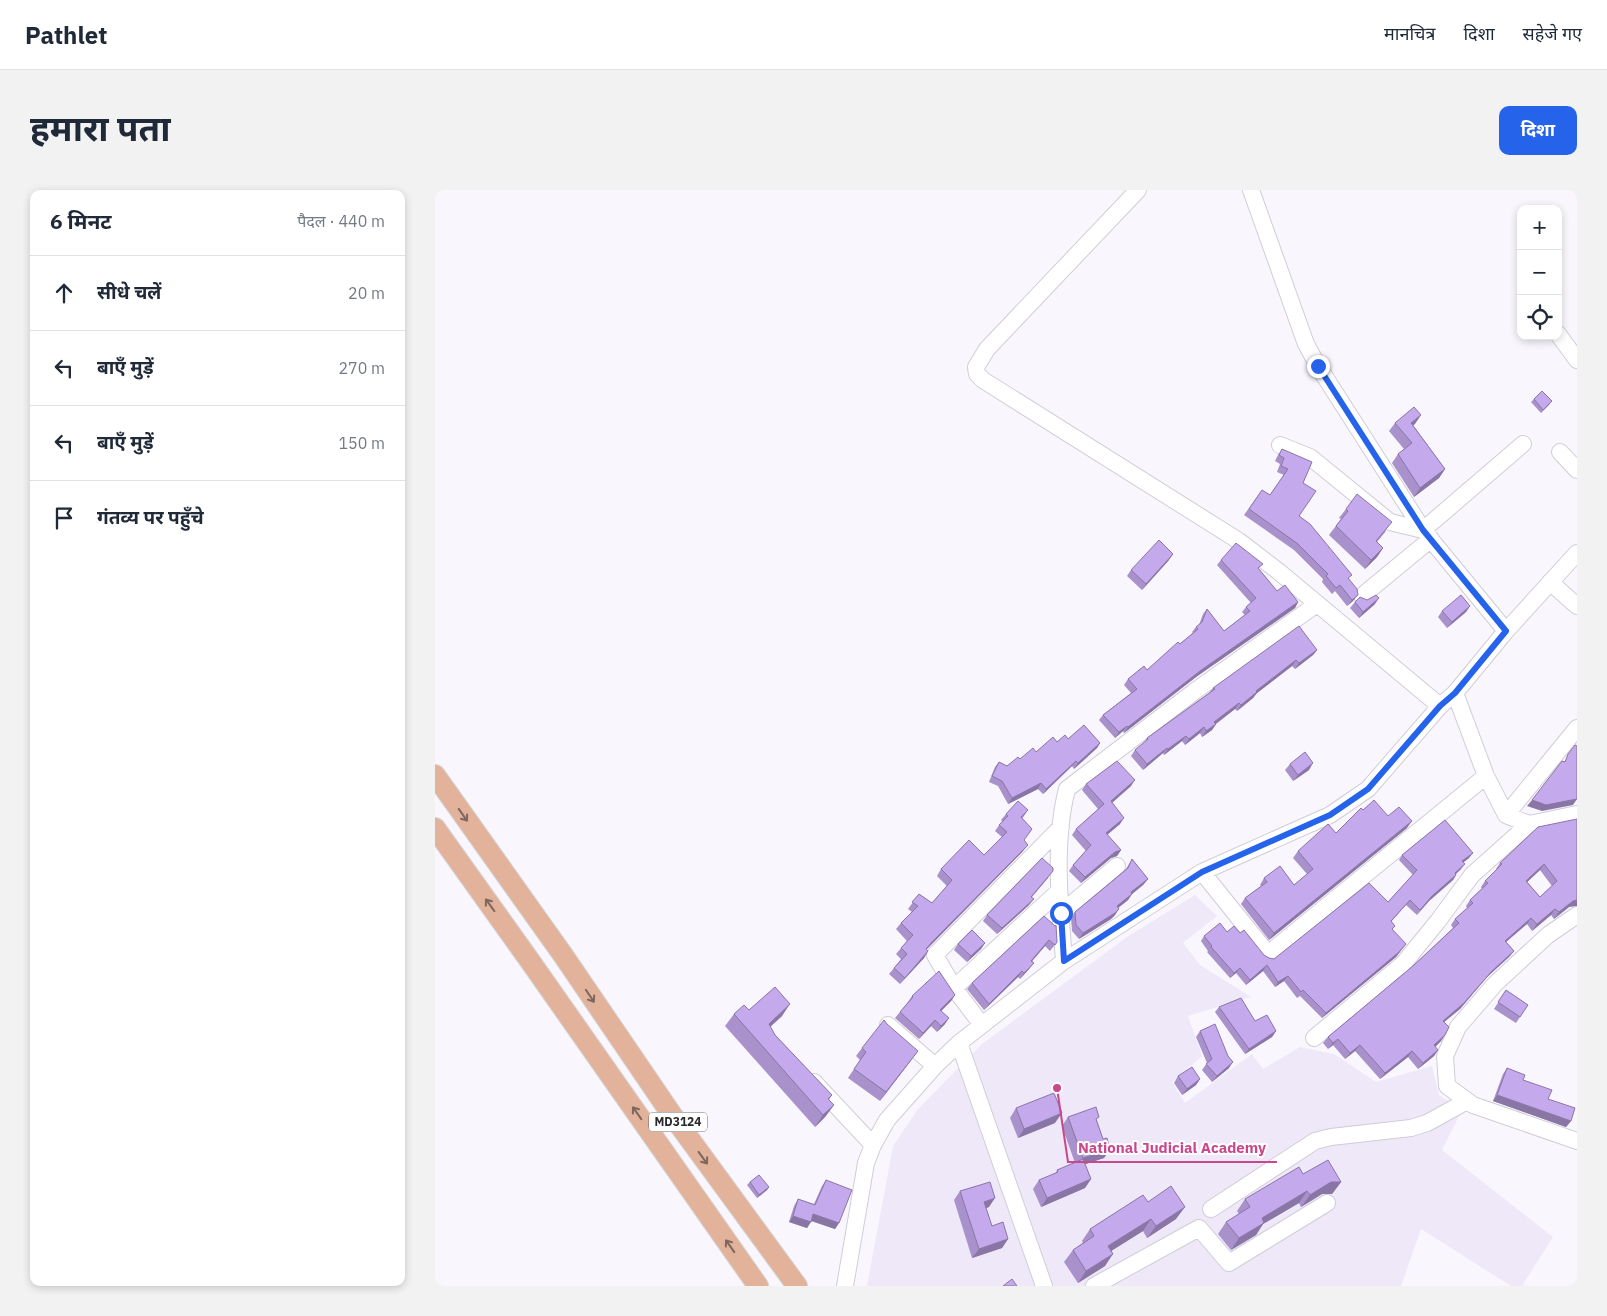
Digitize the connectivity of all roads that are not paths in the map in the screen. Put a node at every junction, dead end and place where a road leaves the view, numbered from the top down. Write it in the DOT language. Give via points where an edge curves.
graph roads {
  1 [pos="1138,190"];
  2 [pos="1251,190"];
  3 [pos="1562,339"];
  4 [pos="1577,360"];
  5 [pos="1523,444"];
  6 [pos="1280,445"];
  7 [pos="1560,452"];
  8 [pos="1577,470"];
  9 [pos="1427,534"];
  10 [pos="1577,553"];
  11 [pos="1550,582"];
  12 [pos="1362,596"];
  13 [pos="1317,604"];
  14 [pos="1577,606"];
  15 [pos="1506,631"];
  16 [pos="1455,693"];
  17 [pos="1440,706"];
  18 [pos="1577,728"];
  19 [pos="435,775"];
  20 [pos="1486,776"];
  21 [pos="1577,814"];
  22 [pos="1506,815"];
  23 [pos="1529,824"];
  24 [pos="1061,827"];
  25 [pos="435,828"];
  26 [pos="1117,866"];
  27 [pos="1202,872"];
  28 [pos="1059,891"];
  29 [pos="1061,913"];
  30 [pos="1577,916"];
  31 [pos="1064,961"];
  32 [pos="954,988"];
  33 [pos="888,1024"];
  34 [pos="982,1025"];
  35 [pos="1314,1038"];
  36 [pos="959,1043"];
  37 [pos="935,1066"];
  38 [pos="801,1068"];
  39 [pos="1467,1101"];
  40 [pos="1577,1141"];
  41 [pos="873,1145"];
  42 [pos="1327,1203"];
  43 [pos="1211,1210"];
  44 [pos="759,1286"];
  45 [pos="797,1286"];
  46 [pos="845,1286"];
  47 [pos="1044,1286"];
  48 [pos="1095,1286"];
  1 -- 13 [label="street" via="987,349 976,367 977,374 1239,541"];
  2 -- 9 [label="street" via="1306,344"];
  3 -- 4 [label="street"];
  5 -- 9 [label="street"];
  6 -- 9 [label="street" via="1310,457 1390,522"];
  7 -- 8 [label="street"];
  9 -- 12 [label="street"];
  9 -- 15 [label="street"];
  10 -- 11 [label="street"];
  11 -- 14 [label="street"];
  11 -- 15 [label="street"];
  13 -- 17 [label="street"];
  13 -- 24 [label="street" via="1195,691 1067,789"];
  15 -- 16 [label="street"];
  16 -- 17 [label="street"];
  16 -- 20 [label="street"];
  17 -- 27 [label="street" via="1368,789 1330,815"];
  18 -- 22 [label="street"];
  19 -- 45 [label="main road, MD3124, one-way" via="673,1116"];
  20 -- 22 [label="street"];
  20 -- 27 [label="street" via="1267,954"];
  21 -- 23 [label="street"];
  22 -- 23 [label="street"];
  23 -- 35 [label="street" via="1472,875 1403,964"];
  24 -- 28 [label="street"];
  24 -- 32 [label="street" via="935,955"];
  44 -- 25 [label="main road, MD3124, one-way"];
  26 -- 29 [label="street"];
  27 -- 31 [label="street"];
  28 -- 29 [label="street"];
  28 -- 32 [label="street"];
  29 -- 31 [label="street"];
  30 -- 39 [label="street" via="1548,935 1495,984 1458,1027 1445,1056 1447,1086"];
  31 -- 34 [label="street"];
  32 -- 34 [label="street"];
  33 -- 37 [label="street"];
  34 -- 36 [label="street"];
  36 -- 37 [label="street"];
  36 -- 47 [label="street"];
  37 -- 41 [label="street" via="887,1120"];
  38 -- 41 [label="street"];
  39 -- 40 [label="street"];
  39 -- 43 [label="street" via="1411,1128 1331,1136 1315,1141"];
  41 -- 46 [label="street" via="866,1163"];
  42 -- 48 [label="street" via="1229,1263 1199,1228"];
}
